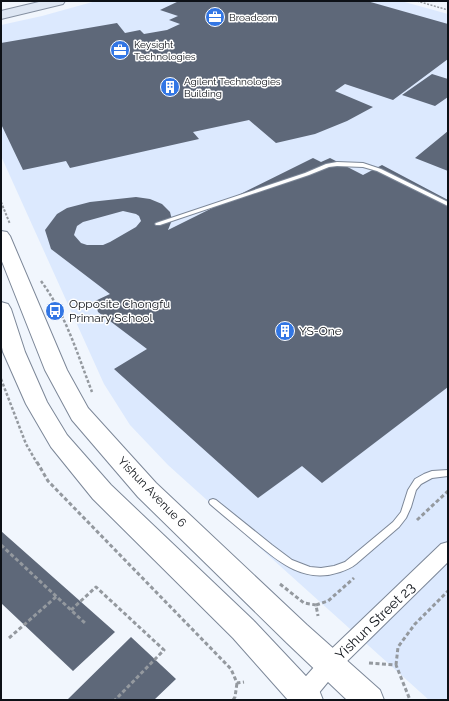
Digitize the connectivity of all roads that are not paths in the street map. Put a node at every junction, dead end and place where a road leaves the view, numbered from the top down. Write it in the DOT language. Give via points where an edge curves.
graph roads {
  1 [pos="10,1"];
  2 [pos="60,1"];
  3 [pos="1,3"];
  4 [pos="1,15"];
  5 [pos="448,204"];
  6 [pos="158,224"];
  7 [pos="6,232"];
  8 [pos="1,309"];
  9 [pos="448,473"];
  10 [pos="213,502"];
  11 [pos="448,550"];
  12 [pos="330,664"];
  13 [pos="303,698"];
  14 [pos="369,700"];
  1 -- 3 [label="main road"];
  2 -- 4 [label="main road"];
  5 -- 6 [label="lane" via="370,167 337,164"];
  7 -- 12 [label="main road, Yishun Avenue 6" via="56,370 80,414 147,490"];
  8 -- 13 [label="main road" via="14,352 31,391 59,441 102,492 243,629"];
  9 -- 10 [label="lane" via="439,473 418,481 412,489 409,504 402,517 350,564 335,570 319,572 287,563"];
  11 -- 12 [label="street, Yishun Street 23"];
  12 -- 13 [label="street, Yishun Street 23"];
  12 -- 14 [label="main road, Yishun Avenue 6"];
}
